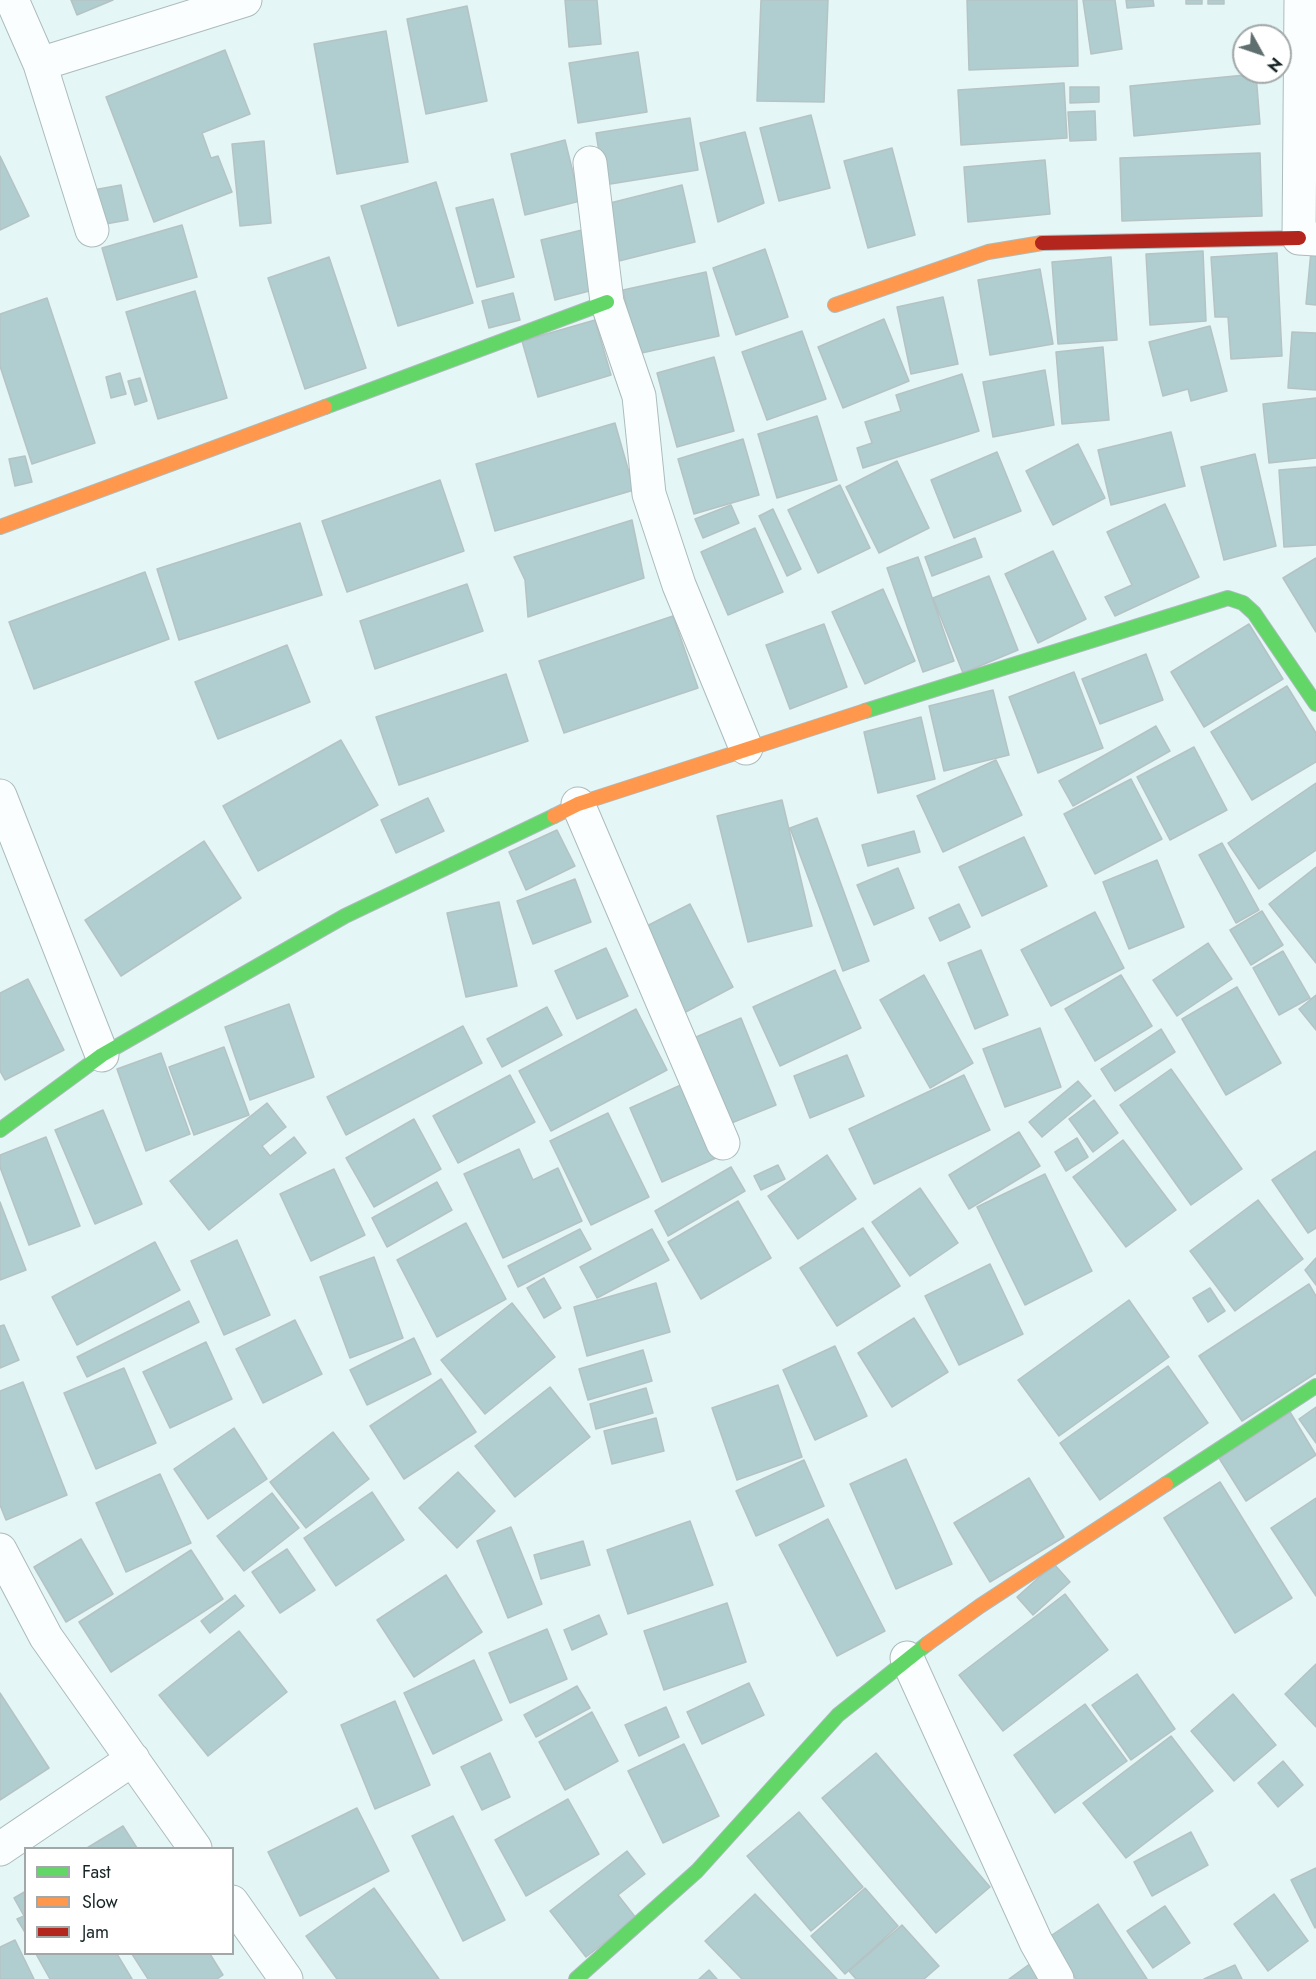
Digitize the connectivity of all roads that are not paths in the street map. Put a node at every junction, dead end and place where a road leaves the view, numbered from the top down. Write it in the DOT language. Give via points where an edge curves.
graph roads {
  1 [pos="12,0"];
  2 [pos="1301,0"];
  3 [pos="238,1"];
  4 [pos="40,64"];
  5 [pos="590,163"];
  6 [pos="92,230"];
  7 [pos="1307,239"];
  8 [pos="607,302"];
  9 [pos="835,305"];
  10 [pos="0,527"];
  11 [pos="1316,704"];
  12 [pos="746,748"];
  13 [pos="0,796"];
  14 [pos="578,804"];
  15 [pos="102,1055"];
  16 [pos="0,1130"];
  17 [pos="723,1143"];
  18 [pos="1316,1386"];
  19 [pos="0,1550"];
  20 [pos="907,1658"];
  21 [pos="134,1760"];
  22 [pos="194,1847"];
  23 [pos="0,1849"];
  24 [pos="234,1905"];
  25 [pos="286,1979"];
  26 [pos="576,1979"];
  27 [pos="1058,1979"];
  1 -- 4 [label="street"];
  2 -- 7 [label="street"];
  3 -- 4 [label="street"];
  4 -- 6 [label="street"];
  5 -- 8 [label="street"];
  7 -- 9 [label="street" via="1048,242 988,252"];
  8 -- 10 [label="street"];
  8 -- 12 [label="street" via="639,396 649,494 679,585"];
  11 -- 12 [label="street" via="1254,613 1243,603 1228,598"];
  12 -- 14 [label="street"];
  13 -- 15 [label="street"];
  14 -- 15 [label="street" via="345,916"];
  14 -- 17 [label="street"];
  15 -- 16 [label="street"];
  18 -- 20 [label="street"];
  19 -- 21 [label="street" via="46,1637"];
  20 -- 26 [label="street" via="837,1715 698,1871"];
  20 -- 27 [label="street" via="1036,1942"];
  21 -- 22 [label="street"];
  21 -- 23 [label="street"];
  24 -- 25 [label="street"];
}
